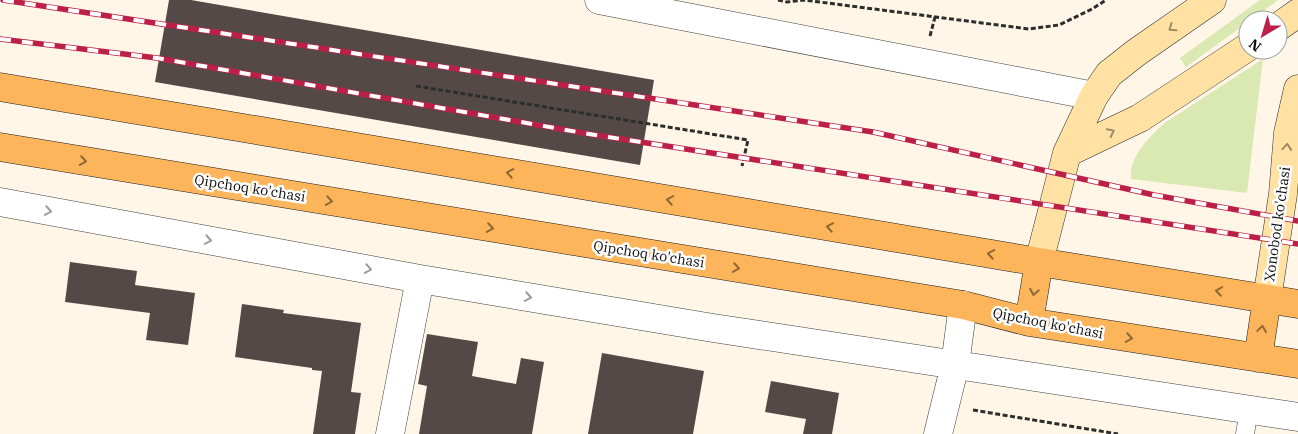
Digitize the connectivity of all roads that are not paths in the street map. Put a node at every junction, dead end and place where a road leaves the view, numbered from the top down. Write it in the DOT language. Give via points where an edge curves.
graph roads {
  1 [pos="599,0"];
  2 [pos="1212,0"];
  3 [pos="1238,54"];
  4 [pos="0,87"];
  5 [pos="1298,89"];
  6 [pos="1094,96"];
  7 [pos="0,147"];
  8 [pos="1068,153"];
  9 [pos="0,202"];
  10 [pos="1039,262"];
  11 [pos="420,279"];
  12 [pos="1267,299"];
  13 [pos="1298,304"];
  14 [pos="962,306"];
  15 [pos="1029,322"];
  16 [pos="1258,358"];
  17 [pos="1298,364"];
  18 [pos="955,365"];
  19 [pos="1298,416"];
  20 [pos="1247,422"];
  21 [pos="390,434"];
  22 [pos="938,434"];
  1 -- 6 [label="street"];
  2 -- 6 [label="street, one-way" via="1116,68"];
  8 -- 3 [label="street, one-way" via="1140,118"];
  10 -- 4 [label="main road, one-way"];
  12 -- 5 [label="street, Xonobod ko'chasi, one-way" via="1283,194 1288,133"];
  6 -- 8 [label="street"];
  7 -- 14 [label="main road, Qipchoq ko'chasi, one-way"];
  8 -- 10 [label="street"];
  9 -- 11 [label="street, one-way"];
  12 -- 10 [label="main road, one-way"];
  10 -- 15 [label="main road, one-way"];
  11 -- 18 [label="street, one-way"];
  11 -- 21 [label="street"];
  12 -- 13 [label="main road"];
  16 -- 12 [label="main road, one-way"];
  14 -- 15 [label="main road, Qipchoq ko'chasi"];
  14 -- 18 [label="street"];
  15 -- 16 [label="main road, Qipchoq ko'chasi, one-way"];
  16 -- 17 [label="main road, Qipchoq ko'chasi"];
  18 -- 20 [label="street"];
  18 -- 22 [label="street"];
  19 -- 20 [label="street"];
}
